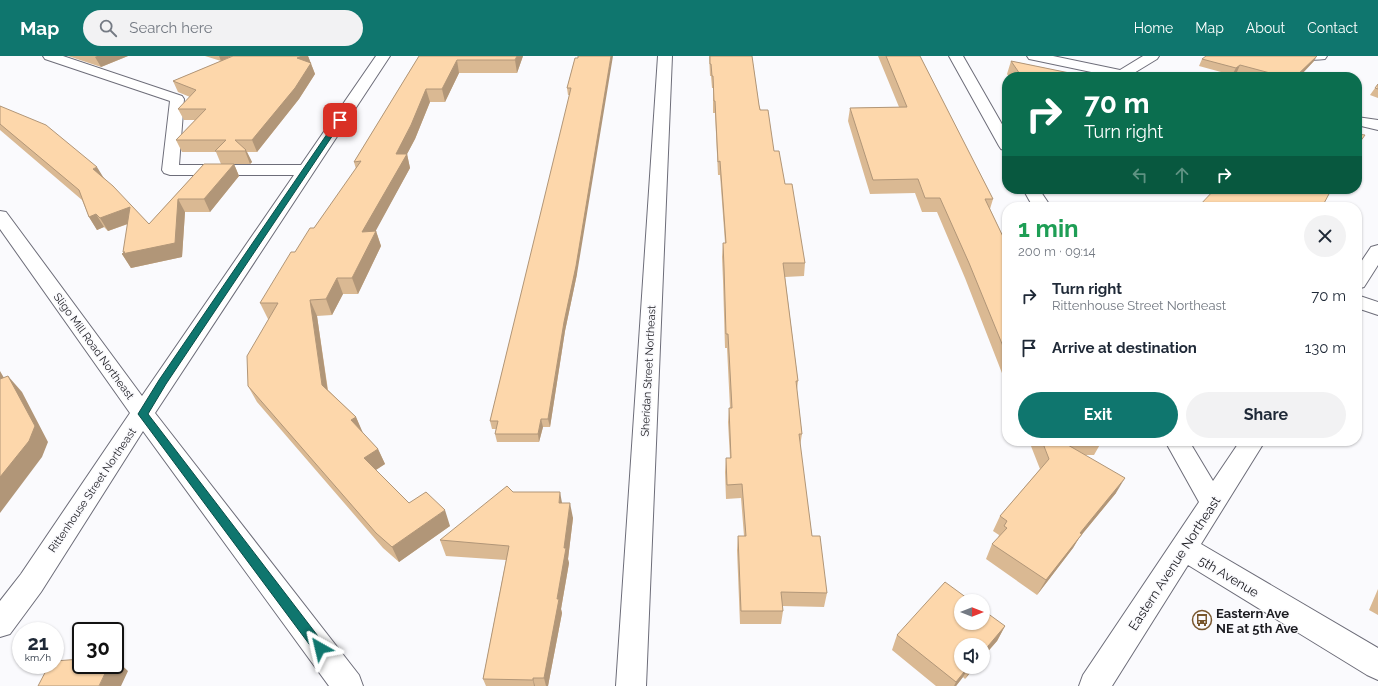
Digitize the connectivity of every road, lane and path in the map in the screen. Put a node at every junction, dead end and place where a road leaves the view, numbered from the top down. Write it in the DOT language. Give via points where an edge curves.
graph roads {
  1 [pos="50,56"];
  2 [pos="383,56"];
  3 [pos="665,56"];
  4 [pos="956,56"];
  5 [pos="1034,56"];
  6 [pos="1152,56"];
  7 [pos="1309,56"];
  8 [pos="1320,56"];
  9 [pos="1110,72"];
  10 [pos="1134,72"];
  11 [pos="175,87"];
  12 [pos="161,93"];
  13 [pos="1362,122"];
  14 [pos="1378,126"];
  15 [pos="1002,137"];
  16 [pos="305,170"];
  17 [pos="0,216"];
  18 [pos="1378,251"];
  19 [pos="1362,275"];
  20 [pos="1362,303"];
  21 [pos="1378,309"];
  22 [pos="143,414"];
  23 [pos="1180,446"];
  24 [pos="1250,446"];
  25 [pos="1213,503"];
  26 [pos="1184,548"];
  27 [pos="0,624"];
  28 [pos="1378,665"];
  29 [pos="348,686"];
  30 [pos="631,686"];
  31 [pos="1094,686"];
  1 -- 12 [label="street"];
  2 -- 16 [label="street, Rittenhouse Street Northeast"];
  3 -- 30 [label="street, Sheridan Street Northeast"];
  4 -- 15 [label="street"];
  5 -- 9 [label="street"];
  6 -- 10 [label="street"];
  7 -- 8 [label="street"];
  11 -- 12 [label="street"];
  12 -- 16 [label="street" via="177,98 170,170"];
  13 -- 14 [label="street"];
  16 -- 22 [label="street, Rittenhouse Street Northeast"];
  17 -- 22 [label="street, Sligo Mill Road Northeast"];
  18 -- 19 [label="street"];
  20 -- 21 [label="street"];
  22 -- 27 [label="street, Rittenhouse Street Northeast" via="31,583"];
  22 -- 29 [label="street, Sligo Mill Road Northeast"];
  23 -- 25 [label="street"];
  24 -- 25 [label="street, Eastern Avenue Northeast"];
  25 -- 26 [label="street, Eastern Avenue Northeast"];
  26 -- 28 [label="street, 5th Avenue"];
  26 -- 31 [label="street, Eastern Avenue Northeast"];
}
